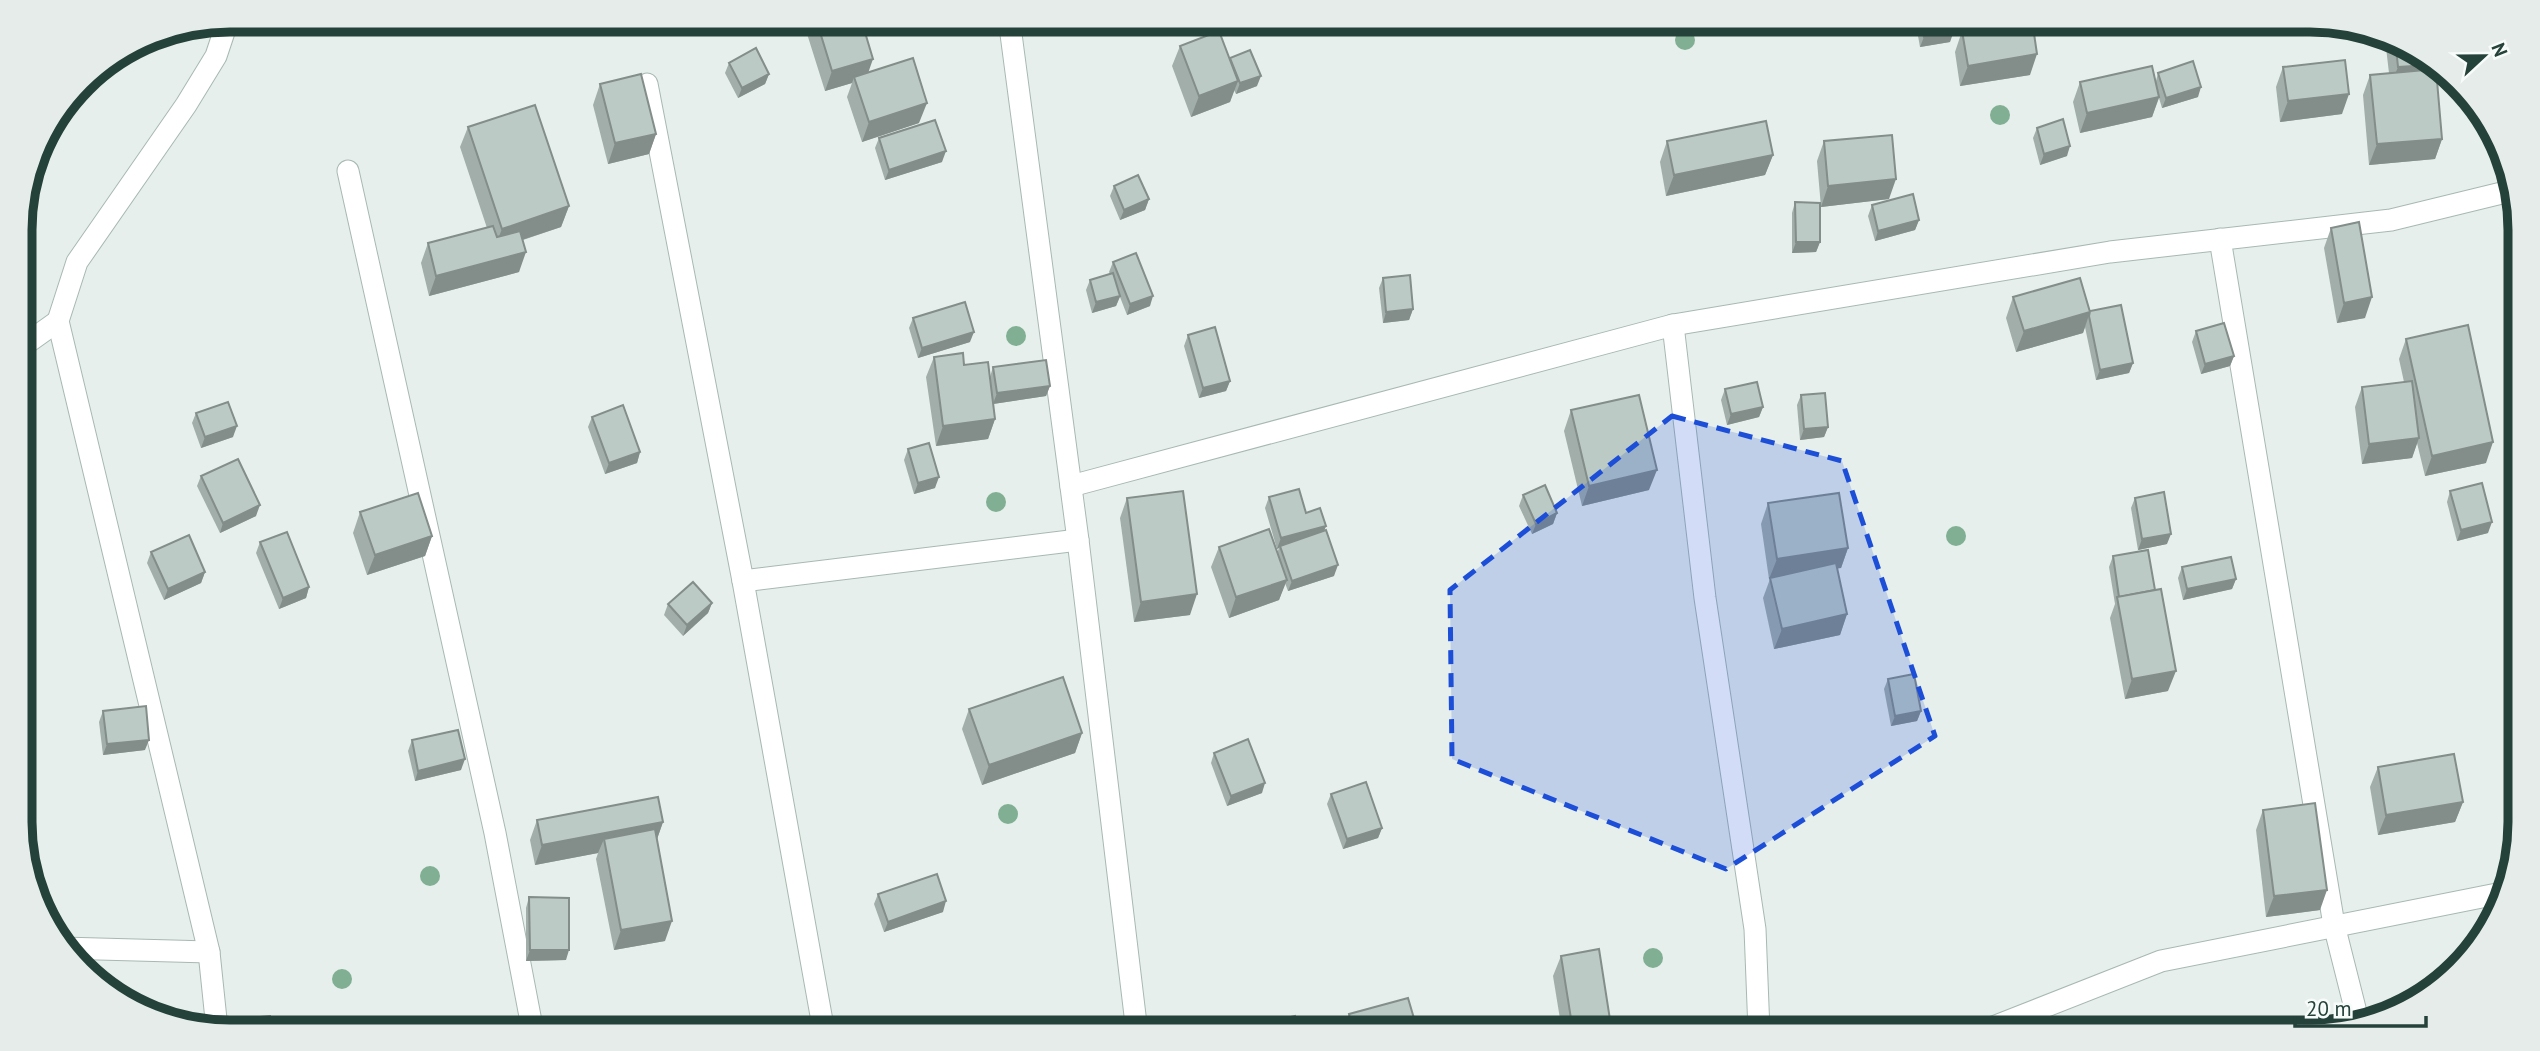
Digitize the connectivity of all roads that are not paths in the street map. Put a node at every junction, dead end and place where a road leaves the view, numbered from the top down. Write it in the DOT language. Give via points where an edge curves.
graph roads {
  1 [pos="224,32"];
  2 [pos="1011,32"];
  3 [pos="647,84"];
  4 [pos="348,171"];
  5 [pos="2505,192"];
  6 [pos="2220,239"];
  7 [pos="58,321"];
  8 [pos="1674,325"];
  9 [pos="32,339"];
  10 [pos="1071,486"];
  11 [pos="1078,540"];
  12 [pos="743,581"];
  13 [pos="2494,894"];
  14 [pos="2334,925"];
  15 [pos="77,948"];
  16 [pos="209,951"];
  17 [pos="2356,1014"];
  18 [pos="216,1019"];
  19 [pos="1759,1019"];
  20 [pos="2013,1019"];
  21 [pos="531,1020"];
  22 [pos="822,1020"];
  23 [pos="1136,1020"];
  1 -- 7 [label="street" via="216,56 186,105 77,262"];
  2 -- 10 [label="street"];
  3 -- 12 [label="street"];
  4 -- 21 [label="street" via="495,833"];
  5 -- 6 [label="street" via="2391,220"];
  6 -- 8 [label="street" via="2110,252"];
  6 -- 14 [label="street"];
  7 -- 9 [label="street"];
  7 -- 16 [label="street"];
  8 -- 10 [label="street"];
  8 -- 19 [label="street" via="1704,598 1755,929"];
  10 -- 11 [label="street"];
  11 -- 12 [label="street"];
  11 -- 23 [label="street"];
  12 -- 22 [label="street"];
  13 -- 14 [label="street"];
  14 -- 17 [label="street"];
  14 -- 20 [label="street" via="2161,961"];
  15 -- 16 [label="street"];
  16 -- 18 [label="street"];
}
